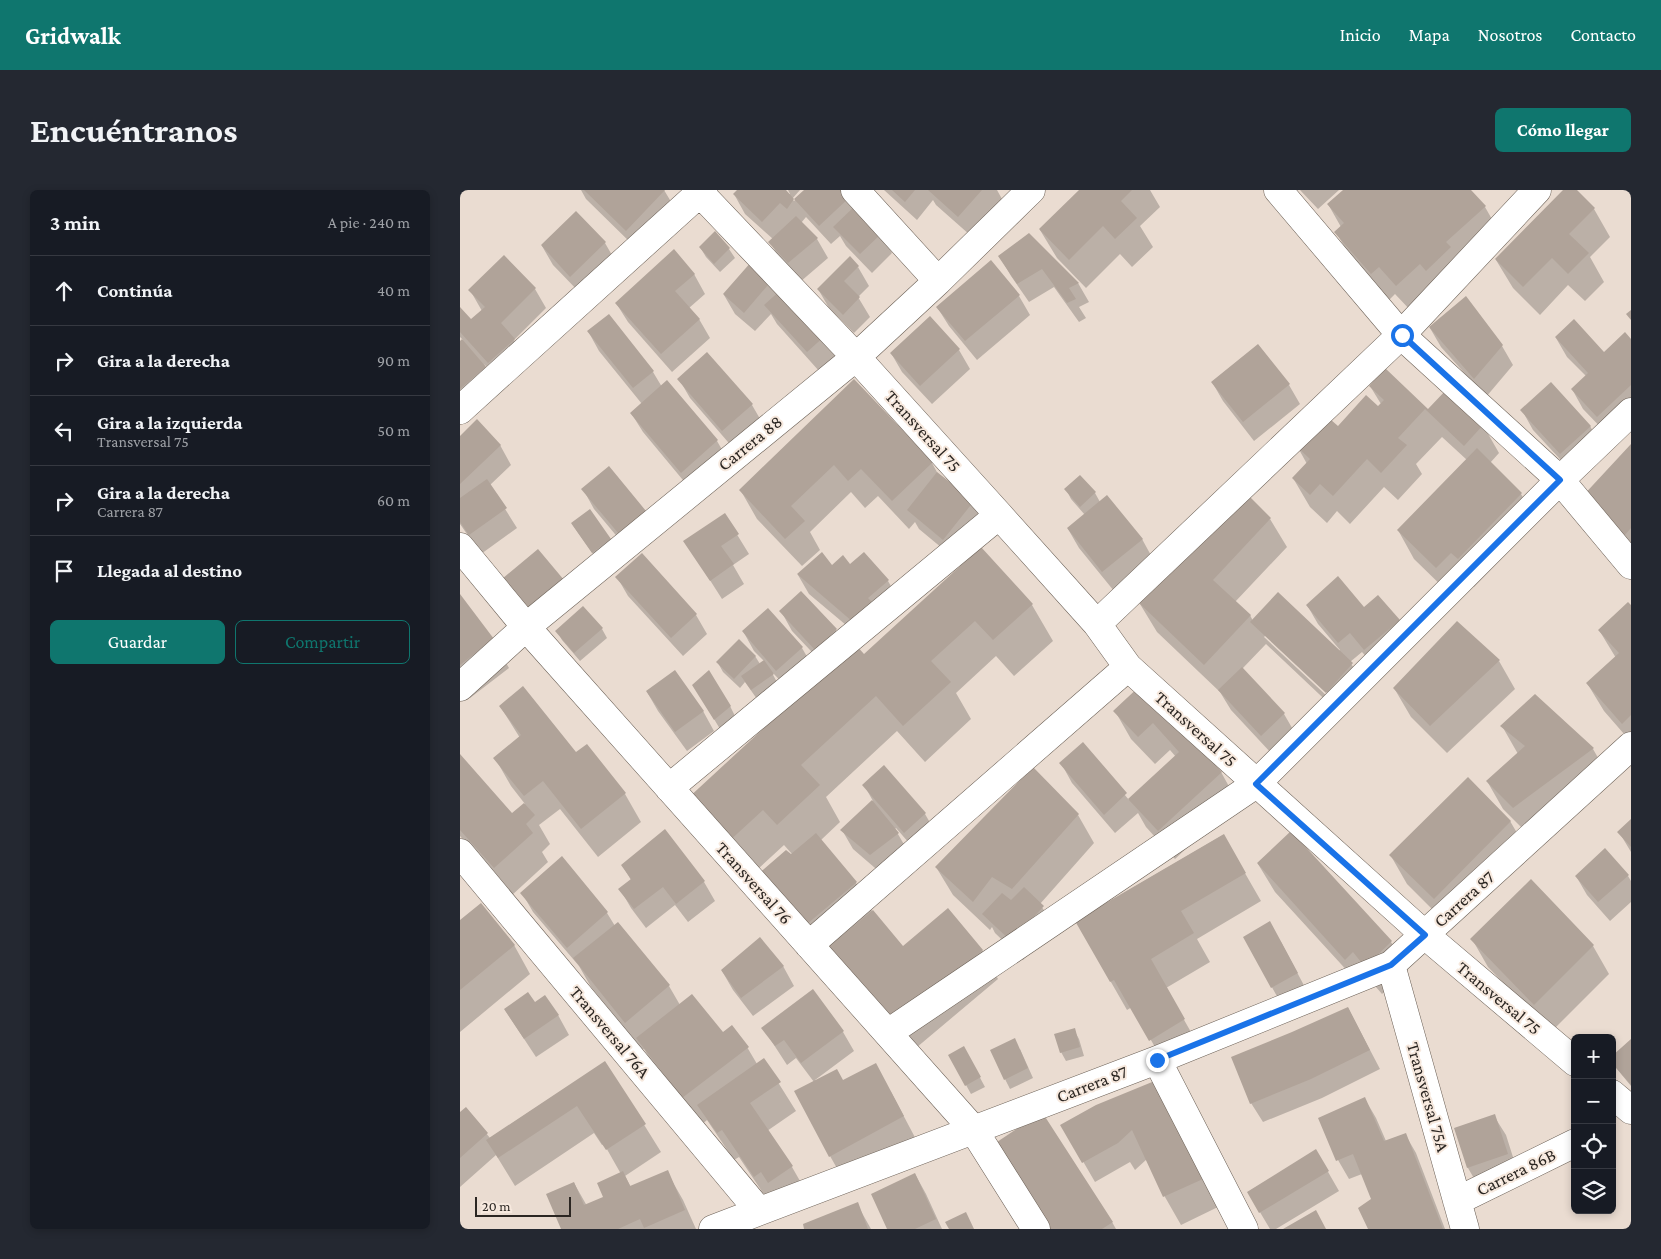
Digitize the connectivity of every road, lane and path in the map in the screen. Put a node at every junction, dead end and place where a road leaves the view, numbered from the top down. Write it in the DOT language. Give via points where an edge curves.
graph roads {
  1 [pos="855,190"];
  2 [pos="1031,190"];
  3 [pos="1278,190"];
  4 [pos="1537,190"];
  5 [pos="702,191"];
  6 [pos="938,281"];
  7 [pos="1402,335"];
  8 [pos="856,357"];
  9 [pos="460,410"];
  10 [pos="1631,412"];
  11 [pos="1560,480"];
  12 [pos="999,516"];
  13 [pos="460,547"];
  14 [pos="1631,564"];
  15 [pos="1096,624"];
  16 [pos="526,627"];
  17 [pos="1128,667"];
  18 [pos="460,687"];
  19 [pos="1631,746"];
  20 [pos="1256,784"];
  21 [pos="670,788"];
  22 [pos="460,853"];
  23 [pos="1425,935"];
  24 [pos="810,945"];
  25 [pos="1391,965"];
  26 [pos="888,1033"];
  27 [pos="1571,1059"];
  28 [pos="1157,1060"];
  29 [pos="1616,1098"];
  30 [pos="1631,1111"];
  31 [pos="1616,1120"];
  32 [pos="973,1129"];
  33 [pos="1571,1145"];
  34 [pos="1457,1201"];
  35 [pos="759,1211"];
  36 [pos="713,1229"];
  37 [pos="1036,1229"];
  38 [pos="1244,1229"];
  39 [pos="1465,1229"];
  1 -- 6 [label="street"];
  2 -- 6 [label="street, Carrera 88"];
  3 -- 7 [label="street"];
  4 -- 7 [label="street"];
  5 -- 8 [label="street, Transversal 75"];
  5 -- 9 [label="street"];
  6 -- 8 [label="street, Carrera 88"];
  7 -- 11 [label="street"];
  7 -- 15 [label="street"];
  8 -- 12 [label="street, Transversal 75"];
  8 -- 16 [label="street, Carrera 88"];
  10 -- 11 [label="street"];
  11 -- 14 [label="street"];
  11 -- 20 [label="street"];
  12 -- 15 [label="street, Transversal 75"];
  12 -- 21 [label="street"];
  13 -- 16 [label="street, Transversal 76"];
  15 -- 17 [label="street, Transversal 75"];
  16 -- 18 [label="street, Carrera 88"];
  16 -- 21 [label="street, Transversal 76"];
  17 -- 20 [label="street, Transversal 75"];
  17 -- 24 [label="street"];
  19 -- 23 [label="street, Carrera 87"];
  20 -- 23 [label="street, Transversal 75"];
  20 -- 26 [label="street"];
  21 -- 24 [label="street, Transversal 76"];
  22 -- 35 [label="street, Transversal 76A"];
  23 -- 25 [label="street, Carrera 87"];
  23 -- 27 [label="street, Transversal 75"];
  24 -- 26 [label="street, Transversal 76"];
  25 -- 28 [label="street, Carrera 87"];
  25 -- 34 [label="street, Transversal 75A"];
  26 -- 32 [label="street, Transversal 76"];
  28 -- 32 [label="street, Carrera 87"];
  28 -- 38 [label="street"];
  29 -- 30 [label="street"];
  30 -- 31 [label="street"];
  32 -- 35 [label="street, Carrera 87"];
  32 -- 37 [label="street, Transversal 76"];
  33 -- 34 [label="street, Carrera 86B"];
  34 -- 39 [label="street, Transversal 75A"];
  35 -- 36 [label="street, Carrera 87"];
}
